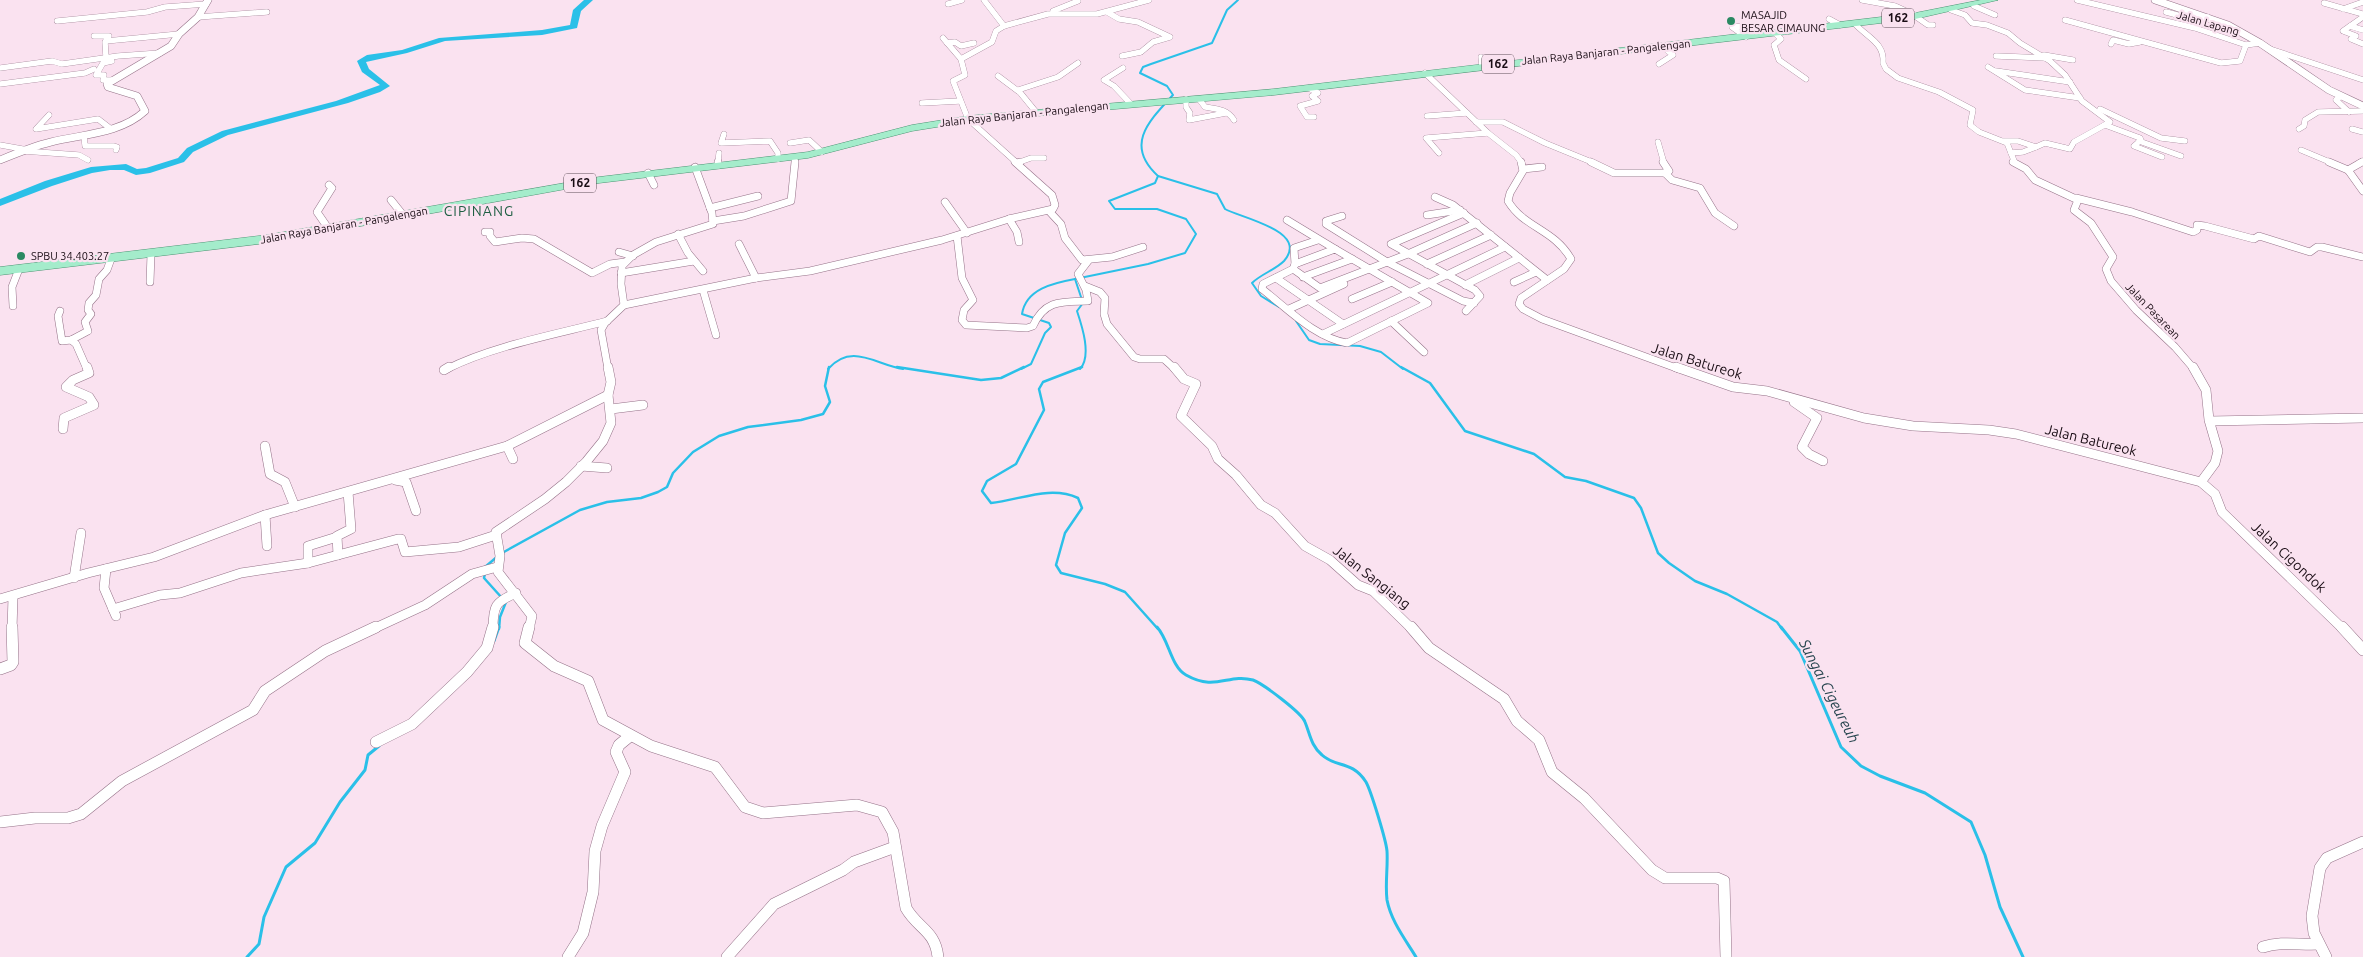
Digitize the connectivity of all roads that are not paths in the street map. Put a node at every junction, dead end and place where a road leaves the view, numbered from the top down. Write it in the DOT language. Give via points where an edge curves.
graph roads {
  1 [pos="962,0"];
  2 [pos="984,0"];
  3 [pos="1149,0"];
  4 [pos="1862,0"];
  5 [pos="1994,0"];
  6 [pos="2077,0"];
  7 [pos="2155,0"];
  8 [pos="1078,1"];
  9 [pos="207,2"];
  10 [pos="2363,2"];
  11 [pos="2324,3"];
  12 [pos="948,4"];
  13 [pos="2168,4"];
  14 [pos="1978,5"];
  15 [pos="2343,9"];
  16 [pos="1951,10"];
  17 [pos="267,12"];
  18 [pos="1106,12"];
  19 [pos="2166,12"];
  20 [pos="1044,15"];
  21 [pos="1996,15"];
  22 [pos="1916,16"];
  23 [pos="2363,16"];
  24 [pos="198,17"];
  25 [pos="1829,19"];
  26 [pos="2153,19"];
  27 [pos="2065,20"];
  28 [pos="2206,20"];
  29 [pos="57,22"];
  30 [pos="1855,24"];
  31 [pos="1934,25"];
  32 [pos="1004,26"];
  33 [pos="1744,26"];
  34 [pos="1840,26"];
  35 [pos="2350,26"];
  36 [pos="2195,28"];
  37 [pos="2363,30"];
  38 [pos="1776,33"];
  39 [pos="179,34"];
  40 [pos="94,36"];
  41 [pos="1746,36"];
  42 [pos="2356,36"];
  43 [pos="2363,38"];
  44 [pos="106,41"];
  45 [pos="945,41"];
  46 [pos="2143,41"];
  47 [pos="974,43"];
  48 [pos="2260,43"];
  49 [pos="2110,44"];
  50 [pos="2363,44"];
  51 [pos="2246,45"];
  52 [pos="1662,46"];
  53 [pos="2267,48"];
  54 [pos="160,53"];
  55 [pos="118,56"];
  56 [pos="1122,56"];
  57 [pos="1996,56"];
  58 [pos="2044,56"];
  59 [pos="106,57"];
  60 [pos="961,59"];
  61 [pos="2073,60"];
  62 [pos="1078,63"];
  63 [pos="1659,64"];
  64 [pos="0,68"];
  65 [pos="1123,68"];
  66 [pos="95,72"];
  67 [pos="1425,73"];
  68 [pos="998,76"];
  69 [pos="1806,79"];
  70 [pos="113,80"];
  71 [pos="2363,80"];
  72 [pos="2070,82"];
  73 [pos="0,84"];
  74 [pos="1309,88"];
  75 [pos="1018,91"];
  76 [pos="2341,96"];
  77 [pos="2080,98"];
  78 [pos="1185,99"];
  79 [pos="1199,99"];
  80 [pos="960,102"];
  81 [pos="922,103"];
  82 [pos="1130,103"];
  83 [pos="2086,104"];
  84 [pos="2363,106"];
  85 [pos="2363,111"];
  86 [pos="1036,112"];
  87 [pos="1226,112"];
  88 [pos="2349,112"];
  89 [pos="1467,113"];
  90 [pos="49,115"];
  91 [pos="1427,116"];
  92 [pos="1314,117"];
  93 [pos="2121,118"];
  94 [pos="968,119"];
  95 [pos="1234,120"];
  96 [pos="1476,122"];
  97 [pos="2107,123"];
  98 [pos="111,129"];
  99 [pos="2299,129"];
  100 [pos="2352,129"];
  101 [pos="2363,132"];
  102 [pos="1488,133"];
  103 [pos="724,134"];
  104 [pos="84,135"];
  105 [pos="2004,141"];
  106 [pos="2139,141"];
  107 [pos="2185,141"];
  108 [pos="1658,142"];
  109 [pos="790,144"];
  110 [pos="0,145"];
  111 [pos="2036,147"];
  112 [pos="25,150"];
  113 [pos="116,150"];
  114 [pos="2301,150"];
  115 [pos="822,152"];
  116 [pos="719,153"];
  117 [pos="1439,153"];
  118 [pos="2011,153"];
  119 [pos="2181,156"];
  120 [pos="794,157"];
  121 [pos="2162,157"];
  122 [pos="1044,158"];
  123 [pos="778,159"];
  124 [pos="0,160"];
  125 [pos="88,160"];
  126 [pos="2363,161"];
  127 [pos="1017,163"];
  128 [pos="718,165"];
  129 [pos="695,167"];
  130 [pos="1542,167"];
  131 [pos="1523,169"];
  132 [pos="2348,170"];
  133 [pos="648,173"];
  134 [pos="1665,173"];
  135 [pos="329,185"];
  136 [pos="654,185"];
  137 [pos="2363,191"];
  138 [pos="758,196"];
  139 [pos="1435,197"];
  140 [pos="2076,198"];
  141 [pos="391,200"];
  142 [pos="945,202"];
  143 [pos="710,208"];
  144 [pos="1049,211"];
  145 [pos="1462,212"];
  146 [pos="403,215"];
  147 [pos="1427,215"];
  148 [pos="1342,216"];
  149 [pos="1009,219"];
  150 [pos="1287,220"];
  151 [pos="713,221"];
  152 [pos="1477,223"];
  153 [pos="1734,226"];
  154 [pos="328,228"];
  155 [pos="485,232"];
  156 [pos="967,233"];
  157 [pos="678,234"];
  158 [pos="1491,234"];
  159 [pos="957,236"];
  160 [pos="1318,240"];
  161 [pos="1019,242"];
  162 [pos="739,244"];
  163 [pos="1143,247"];
  164 [pos="1505,247"];
  165 [pos="1335,249"];
  166 [pos="619,252"];
  167 [pos="151,254"];
  168 [pos="1408,254"];
  169 [pos="633,256"];
  170 [pos="2363,257"];
  171 [pos="1519,258"];
  172 [pos="111,259"];
  173 [pos="1352,259"];
  174 [pos="1088,260"];
  175 [pos="694,261"];
  176 [pos="625,262"];
  177 [pos="1388,262"];
  178 [pos="1427,264"];
  179 [pos="1294,267"];
  180 [pos="19,269"];
  181 [pos="1372,270"];
  182 [pos="0,271"];
  183 [pos="703,271"];
  184 [pos="1536,272"];
  185 [pos="621,273"];
  186 [pos="1446,274"];
  187 [pos="1304,277"];
  188 [pos="756,278"];
  189 [pos="1276,278"];
  190 [pos="1547,280"];
  191 [pos="150,282"];
  192 [pos="1392,282"];
  193 [pos="1514,282"];
  194 [pos="1428,284"];
  195 [pos="1465,285"];
  196 [pos="1085,286"];
  197 [pos="703,290"];
  198 [pos="1410,292"];
  199 [pos="1352,299"];
  200 [pos="1308,300"];
  201 [pos="1474,303"];
  202 [pos="624,305"];
  203 [pos="12,306"];
  204 [pos="1289,309"];
  205 [pos="60,311"];
  206 [pos="1466,312"];
  207 [pos="607,321"];
  208 [pos="1391,321"];
  209 [pos="1343,324"];
  210 [pos="1323,334"];
  211 [pos="716,335"];
  212 [pos="71,340"];
  213 [pos="1424,352"];
  214 [pos="444,370"];
  215 [pos="608,395"];
  216 [pos="1794,399"];
  217 [pos="643,405"];
  218 [pos="611,409"];
  219 [pos="2363,418"];
  220 [pos="2210,421"];
  221 [pos="63,429"];
  222 [pos="265,446"];
  223 [pos="507,446"];
  224 [pos="513,459"];
  225 [pos="1822,461"];
  226 [pos="581,466"];
  227 [pos="607,468"];
  228 [pos="390,478"];
  229 [pos="2201,482"];
  230 [pos="348,492"];
  231 [pos="295,507"];
  232 [pos="416,511"];
  233 [pos="265,515"];
  234 [pos="81,533"];
  235 [pos="496,536"];
  236 [pos="337,537"];
  237 [pos="267,546"];
  238 [pos="338,555"];
  239 [pos="497,561"];
  240 [pos="308,563"];
  241 [pos="106,568"];
  242 [pos="74,578"];
  243 [pos="508,596"];
  244 [pos="13,597"];
  245 [pos="0,599"];
  246 [pos="2363,650"];
  247 [pos="0,669"];
  248 [pos="630,736"];
  249 [pos="376,742"];
  250 [pos="0,822"];
  251 [pos="2363,842"];
  252 [pos="895,847"];
  253 [pos="2318,944"];
  254 [pos="2263,947"];
  255 [pos="568,957"];
  256 [pos="727,957"];
  257 [pos="938,957"];
  258 [pos="1726,957"];
  259 [pos="2326,957"];
  1 -- 12 [label="street"];
  2 -- 32 [label="street" via="994,8 995,17"];
  3 -- 18 [label="street"];
  4 -- 22 [label="street" via="1903,8"];
  5 -- 14 [label="main road, Jalan Raya Banjaran - Pangalengan / 162"];
  6 -- 26 [label="street, Jalan Lapang"];
  7 -- 13 [label="street"];
  8 -- 20 [label="street"];
  9 -- 24 [label="street"];
  9 -- 29 [label="street"];
  10 -- 15 [label="street"];
  11 -- 15 [label="street"];
  13 -- 26 [label="street"];
  13 -- 28 [label="street"];
  14 -- 16 [label="main road, Jalan Raya Banjaran - Pangalengan / 162"];
  14 -- 21 [label="street"];
  15 -- 23 [label="street"];
  16 -- 22 [label="main road, Jalan Raya Banjaran - Pangalengan / 162"];
  16 -- 58 [label="street" via="1965,15 1972,23 2008,33"];
  17 -- 24 [label="street"];
  18 -- 20 [label="street"];
  18 -- 56 [label="street" via="1121,20 1140,22 1170,37 1152,42 1141,52"];
  19 -- 28 [label="street"];
  20 -- 32 [label="street"];
  22 -- 30 [label="main road, Jalan Raya Banjaran - Pangalengan / 162"];
  22 -- 31 [label="street"];
  23 -- 35 [label="street"];
  24 -- 39 [label="street"];
  25 -- 34 [label="street"];
  26 -- 36 [label="street, Jalan Lapang"];
  27 -- 46 [label="street"];
  28 -- 36 [label="street"];
  28 -- 48 [label="street" via="2228,25"];
  30 -- 34 [label="main road, Jalan Raya Banjaran - Pangalengan / 162"];
  30 -- 105 [label="street" via="1883,49 1883,63 1889,71 1972,109 1972,127"];
  32 -- 60 [label="street" via="996,31 992,42"];
  33 -- 41 [label="street" via="1732,27"];
  34 -- 38 [label="main road, Jalan Raya Banjaran - Pangalengan / 162"];
  35 -- 37 [label="street"];
  35 -- 42 [label="street" via="2343,31"];
  36 -- 51 [label="street, Jalan Lapang"];
  38 -- 41 [label="main road, Jalan Raya Banjaran - Pangalengan / 162"];
  38 -- 69 [label="street" via="1781,39 1774,45 1779,60"];
  39 -- 44 [label="street"];
  39 -- 54 [label="street" via="174,43"];
  40 -- 44 [label="street" via="108,36"];
  41 -- 52 [label="main road, Jalan Raya Banjaran - Pangalengan / 162"];
  42 -- 43 [label="street"];
  42 -- 50 [label="street" via="2351,39"];
  44 -- 59 [label="street"];
  45 -- 47 [label="street" via="961,46"];
  45 -- 60 [label="street"];
  46 -- 49 [label="street" via="2131,44 2113,40"];
  46 -- 51 [label="street" via="2226,63 2240,61"];
  48 -- 51 [label="street"];
  48 -- 53 [label="street"];
  52 -- 63 [label="street" via="1673,55"];
  52 -- 67 [label="main road, Jalan Raya Banjaran - Pangalengan / 162" via="1481,61"];
  53 -- 71 [label="street"];
  53 -- 76 [label="street"];
  54 -- 55 [label="street"];
  54 -- 70 [label="street"];
  55 -- 59 [label="street"];
  55 -- 66 [label="street" via="103,63"];
  57 -- 58 [label="street"];
  58 -- 61 [label="street"];
  58 -- 72 [label="street"];
  59 -- 64 [label="street"];
  60 -- 80 [label="street" via="965,74 953,81"];
  62 -- 75 [label="street" via="1058,77"];
  65 -- 82 [label="street" via="1104,80"];
  66 -- 70 [label="street" via="104,75 103,80"];
  66 -- 73 [label="street"];
  67 -- 74 [label="main road, Jalan Raya Banjaran - Pangalengan / 162"];
  67 -- 89 [label="street"];
  68 -- 75 [label="street"];
  70 -- 98 [label="street" via="107,86 137,96 145,111"];
  72 -- 77 [label="street"];
  72 -- 77 [label="street" via="1990,69 2028,91"];
  74 -- 79 [label="main road, Jalan Raya Banjaran - Pangalengan / 162"];
  74 -- 92 [label="street" via="1318,93 1312,96 1318,101 1300,106 1308,117"];
  75 -- 86 [label="street"];
  76 -- 84 [label="street"];
  76 -- 88 [label="street" via="2336,100"];
  77 -- 83 [label="street"];
  78 -- 79 [label="main road, Jalan Raya Banjaran - Pangalengan / 162"];
  78 -- 82 [label="main road, Jalan Raya Banjaran - Pangalengan / 162"];
  78 -- 87 [label="street" via="1190,120 1203,120"];
  79 -- 87 [label="street" via="1205,106"];
  80 -- 81 [label="street"];
  80 -- 94 [label="street" via="966,108"];
  82 -- 86 [label="main road, Jalan Raya Banjaran - Pangalengan / 162"];
  83 -- 93 [label="street"];
  83 -- 97 [label="street"];
  85 -- 88 [label="street"];
  86 -- 94 [label="main road, Jalan Raya Banjaran - Pangalengan / 162"];
  87 -- 95 [label="street"];
  88 -- 99 [label="street" via="2315,113"];
  89 -- 91 [label="street"];
  89 -- 96 [label="street"];
  90 -- 98 [label="street" via="36,129 98,119"];
  93 -- 97 [label="street"];
  93 -- 107 [label="street" via="2163,139"];
  94 -- 115 [label="main road, Jalan Raya Banjaran - Pangalengan / 162" via="912,128"];
  94 -- 127 [label="street"];
  96 -- 102 [label="street"];
  96 -- 134 [label="street" via="1503,122 1614,173"];
  97 -- 106 [label="street" via="2138,137"];
  97 -- 111 [label="street" via="2071,144 2070,149 2045,143"];
  98 -- 104 [label="street"];
  100 -- 101 [label="street"];
  102 -- 117 [label="street" via="1426,138"];
  102 -- 131 [label="street" via="1516,155"];
  103 -- 123 [label="street" via="722,144 770,141"];
  104 -- 112 [label="street"];
  104 -- 113 [label="street" via="85,146 114,146"];
  105 -- 111 [label="street" via="2018,141"];
  105 -- 118 [label="street"];
  106 -- 119 [label="street"];
  106 -- 121 [label="street" via="2135,147"];
  108 -- 134 [label="street" via="1661,158 1669,171"];
  109 -- 115 [label="street" via="809,140"];
  110 -- 112 [label="street"];
  111 -- 118 [label="street"];
  112 -- 124 [label="street"];
  112 -- 125 [label="street" via="79,155"];
  114 -- 132 [label="street"];
  115 -- 120 [label="main road, Jalan Raya Banjaran - Pangalengan / 162"];
  116 -- 128 [label="street"];
  118 -- 140 [label="street" via="2013,162 2026,169 2035,180"];
  120 -- 123 [label="main road, Jalan Raya Banjaran - Pangalengan / 162"];
  120 -- 151 [label="street" via="796,174 790,196 792,200 744,216"];
  122 -- 127 [label="street"];
  123 -- 128 [label="main road, Jalan Raya Banjaran - Pangalengan / 162"];
  126 -- 132 [label="street"];
  127 -- 144 [label="street" via="1052,195 1055,205"];
  128 -- 129 [label="main road, Jalan Raya Banjaran - Pangalengan / 162"];
  129 -- 133 [label="main road, Jalan Raya Banjaran - Pangalengan / 162"];
  129 -- 143 [label="street"];
  130 -- 131 [label="street"];
  131 -- 190 [label="street, Jalan Batureok" via="1510,193 1508,201 1512,210 1554,237 1571,259 1564,270"];
  132 -- 137 [label="street"];
  133 -- 136 [label="street"];
  133 -- 146 [label="main road, Jalan Raya Banjaran - Pangalengan / 162"];
  134 -- 153 [label="street" via="1672,180 1700,188 1715,213"];
  135 -- 154 [label="street" via="332,188 317,212"];
  138 -- 143 [label="street"];
  139 -- 145 [label="street"];
  140 -- 170 [label="street" via="2193,232 2198,230 2197,226 2205,226 2254,239 2259,236 2310,252 2322,247"];
  140 -- 220 [label="street, Jalan Pasarean" via="2079,202 2074,210 2091,223 2113,257 2106,269 2108,280 2174,346 2203,384"];
  141 -- 146 [label="street"];
  142 -- 156 [label="street"];
  143 -- 151 [label="street"];
  144 -- 149 [label="street"];
  144 -- 174 [label="street" via="1061,224 1065,238 1076,254 1082,260"];
  145 -- 147 [label="street"];
  145 -- 152 [label="street"];
  145 -- 168 [label="street" via="1391,244"];
  146 -- 154 [label="main road, Jalan Raya Banjaran - Pangalengan / 162"];
  148 -- 177 [label="street" via="1326,221 1326,224"];
  149 -- 156 [label="street"];
  149 -- 161 [label="street"];
  150 -- 160 [label="street"];
  151 -- 157 [label="street" via="710,226"];
  152 -- 158 [label="street"];
  152 -- 168 [label="street"];
  154 -- 167 [label="main road, Jalan Raya Banjaran - Pangalengan / 162"];
  155 -- 176 [label="street" via="490,232 495,242 522,238 540,241 591,273 610,264"];
  156 -- 159 [label="street"];
  157 -- 169 [label="street"];
  157 -- 175 [label="street"];
  158 -- 164 [label="street"];
  158 -- 178 [label="street"];
  159 -- 188 [label="street" via="810,271"];
  159 -- 196 [label="street" via="962,281 973,300 964,310 964,324 1028,328 1033,326 1041,310 1065,301 1085,301"];
  160 -- 165 [label="street"];
  160 -- 179 [label="street" via="1294,248"];
  162 -- 188 [label="street"];
  163 -- 174 [label="street" via="1112,257"];
  164 -- 171 [label="street"];
  164 -- 186 [label="street"];
  165 -- 173 [label="street"];
  165 -- 179 [label="street"];
  166 -- 169 [label="street"];
  167 -- 172 [label="main road, Jalan Raya Banjaran - Pangalengan / 162"];
  167 -- 191 [label="street"];
  168 -- 177 [label="street"];
  168 -- 178 [label="street"];
  169 -- 176 [label="street"];
  171 -- 184 [label="street"];
  171 -- 195 [label="street"];
  172 -- 180 [label="main road, Jalan Raya Banjaran - Pangalengan / 162"];
  172 -- 212 [label="street" via="99,279 96,295 89,303 91,314 85,322 88,330"];
  173 -- 181 [label="street"];
  173 -- 187 [label="street"];
  174 -- 196 [label="street" via="1078,274"];
  175 -- 183 [label="street"];
  175 -- 185 [label="street"];
  176 -- 185 [label="street"];
  177 -- 181 [label="street"];
  177 -- 194 [label="street"];
  178 -- 186 [label="street"];
  179 -- 187 [label="street"];
  179 -- 189 [label="street"];
  180 -- 182 [label="main road, Jalan Raya Banjaran - Pangalengan / 162"];
  180 -- 203 [label="street" via="10,288"];
  181 -- 187 [label="street" via="1320,288"];
  181 -- 192 [label="street"];
  181 -- 200 [label="street"];
  184 -- 190 [label="street"];
  184 -- 193 [label="street"];
  185 -- 202 [label="street"];
  186 -- 194 [label="street"];
  186 -- 195 [label="street"];
  188 -- 197 [label="street"];
  189 -- 200 [label="street"];
  189 -- 204 [label="street" via="1263,284 1262,289"];
  190 -- 216 [label="street, Jalan Batureok" via="1521,298 1519,304 1532,314 1714,382"];
  192 -- 198 [label="street"];
  192 -- 199 [label="street"];
  194 -- 198 [label="street"];
  194 -- 201 [label="street" via="1463,302"];
  195 -- 201 [label="street" via="1480,296"];
  196 -- 258 [label="street, Jalan Sangiang" via="1100,292 1105,298 1102,311 1106,322 1131,354 1139,359 1165,359 1176,367 1182,379 1196,384 1181,416 1212,446 1218,460 1236,475 1261,505 1275,513 1305,546 1330,560 1358,585 1372,591 1404,619 1429,648 1504,700 1517,721 1539,740 1552,772 1584,798 1658,876 1724,881 1722,909"];
  197 -- 202 [label="street"];
  197 -- 211 [label="street"];
  198 -- 208 [label="street" via="1428,303"];
  198 -- 209 [label="street"];
  200 -- 204 [label="street"];
  200 -- 209 [label="street"];
  201 -- 206 [label="street"];
  202 -- 207 [label="street"];
  204 -- 210 [label="street"];
  205 -- 212 [label="street" via="62,340"];
  207 -- 214 [label="street" via="532,340"];
  207 -- 215 [label="street" via="601,330 610,370"];
  208 -- 210 [label="street" via="1347,343"];
  208 -- 213 [label="street"];
  209 -- 210 [label="street"];
  212 -- 221 [label="street" via="89,373 66,387 89,397 94,405 64,418"];
  215 -- 218 [label="street"];
  215 -- 223 [label="street"];
  216 -- 225 [label="street" via="1794,403 1817,418 1802,447"];
  216 -- 229 [label="street, Jalan Batureok" via="1864,418 1913,426 2016,434"];
  217 -- 218 [label="street"];
  218 -- 226 [label="street" via="611,423 605,438"];
  219 -- 220 [label="street"];
  220 -- 229 [label="street, Jalan Pasarean" via="2220,450"];
  222 -- 231 [label="street" via="270,474 285,482"];
  223 -- 224 [label="street"];
  223 -- 228 [label="street"];
  226 -- 227 [label="street"];
  226 -- 235 [label="street" via="536,505 507,521"];
  228 -- 230 [label="street"];
  228 -- 232 [label="street" via="406,482"];
  229 -- 246 [label="street, Jalan Cigondok" via="2215,494 2222,512"];
  230 -- 231 [label="street"];
  230 -- 236 [label="street" via="351,529"];
  231 -- 233 [label="street"];
  233 -- 237 [label="street"];
  233 -- 241 [label="street" via="181,548"];
  234 -- 242 [label="street"];
  235 -- 238 [label="street" via="459,547 405,552 401,539 398,539"];
  235 -- 239 [label="street"];
  236 -- 238 [label="street"];
  236 -- 240 [label="street" via="308,546"];
  238 -- 240 [label="street"];
  239 -- 243 [label="street"];
  239 -- 250 [label="street" via="425,605 325,651 265,691 253,710 122,781 86,811 68,818"];
  240 -- 241 [label="street" via="241,573 180,593 160,595 114,612 104,588"];
  241 -- 242 [label="street"];
  242 -- 244 [label="street"];
  243 -- 248 [label="street" via="532,616 525,642 554,666 588,681 603,720"];
  243 -- 249 [label="street" via="492,613 493,635 487,649 474,664 420,718"];
  244 -- 245 [label="street"];
  244 -- 247 [label="street" via="13,662"];
  248 -- 252 [label="street" via="715,767 745,807 752,811 857,805 878,809 893,832"];
  248 -- 255 [label="street" via="616,749 625,772 595,851 593,892 583,933"];
  251 -- 253 [label="street" via="2327,858 2320,868 2312,916"];
  252 -- 256 [label="street" via="854,862 774,904"];
  252 -- 257 [label="street" via="909,916 931,932"];
  253 -- 254 [label="street" via="2278,942"];
  253 -- 259 [label="street"];
}
